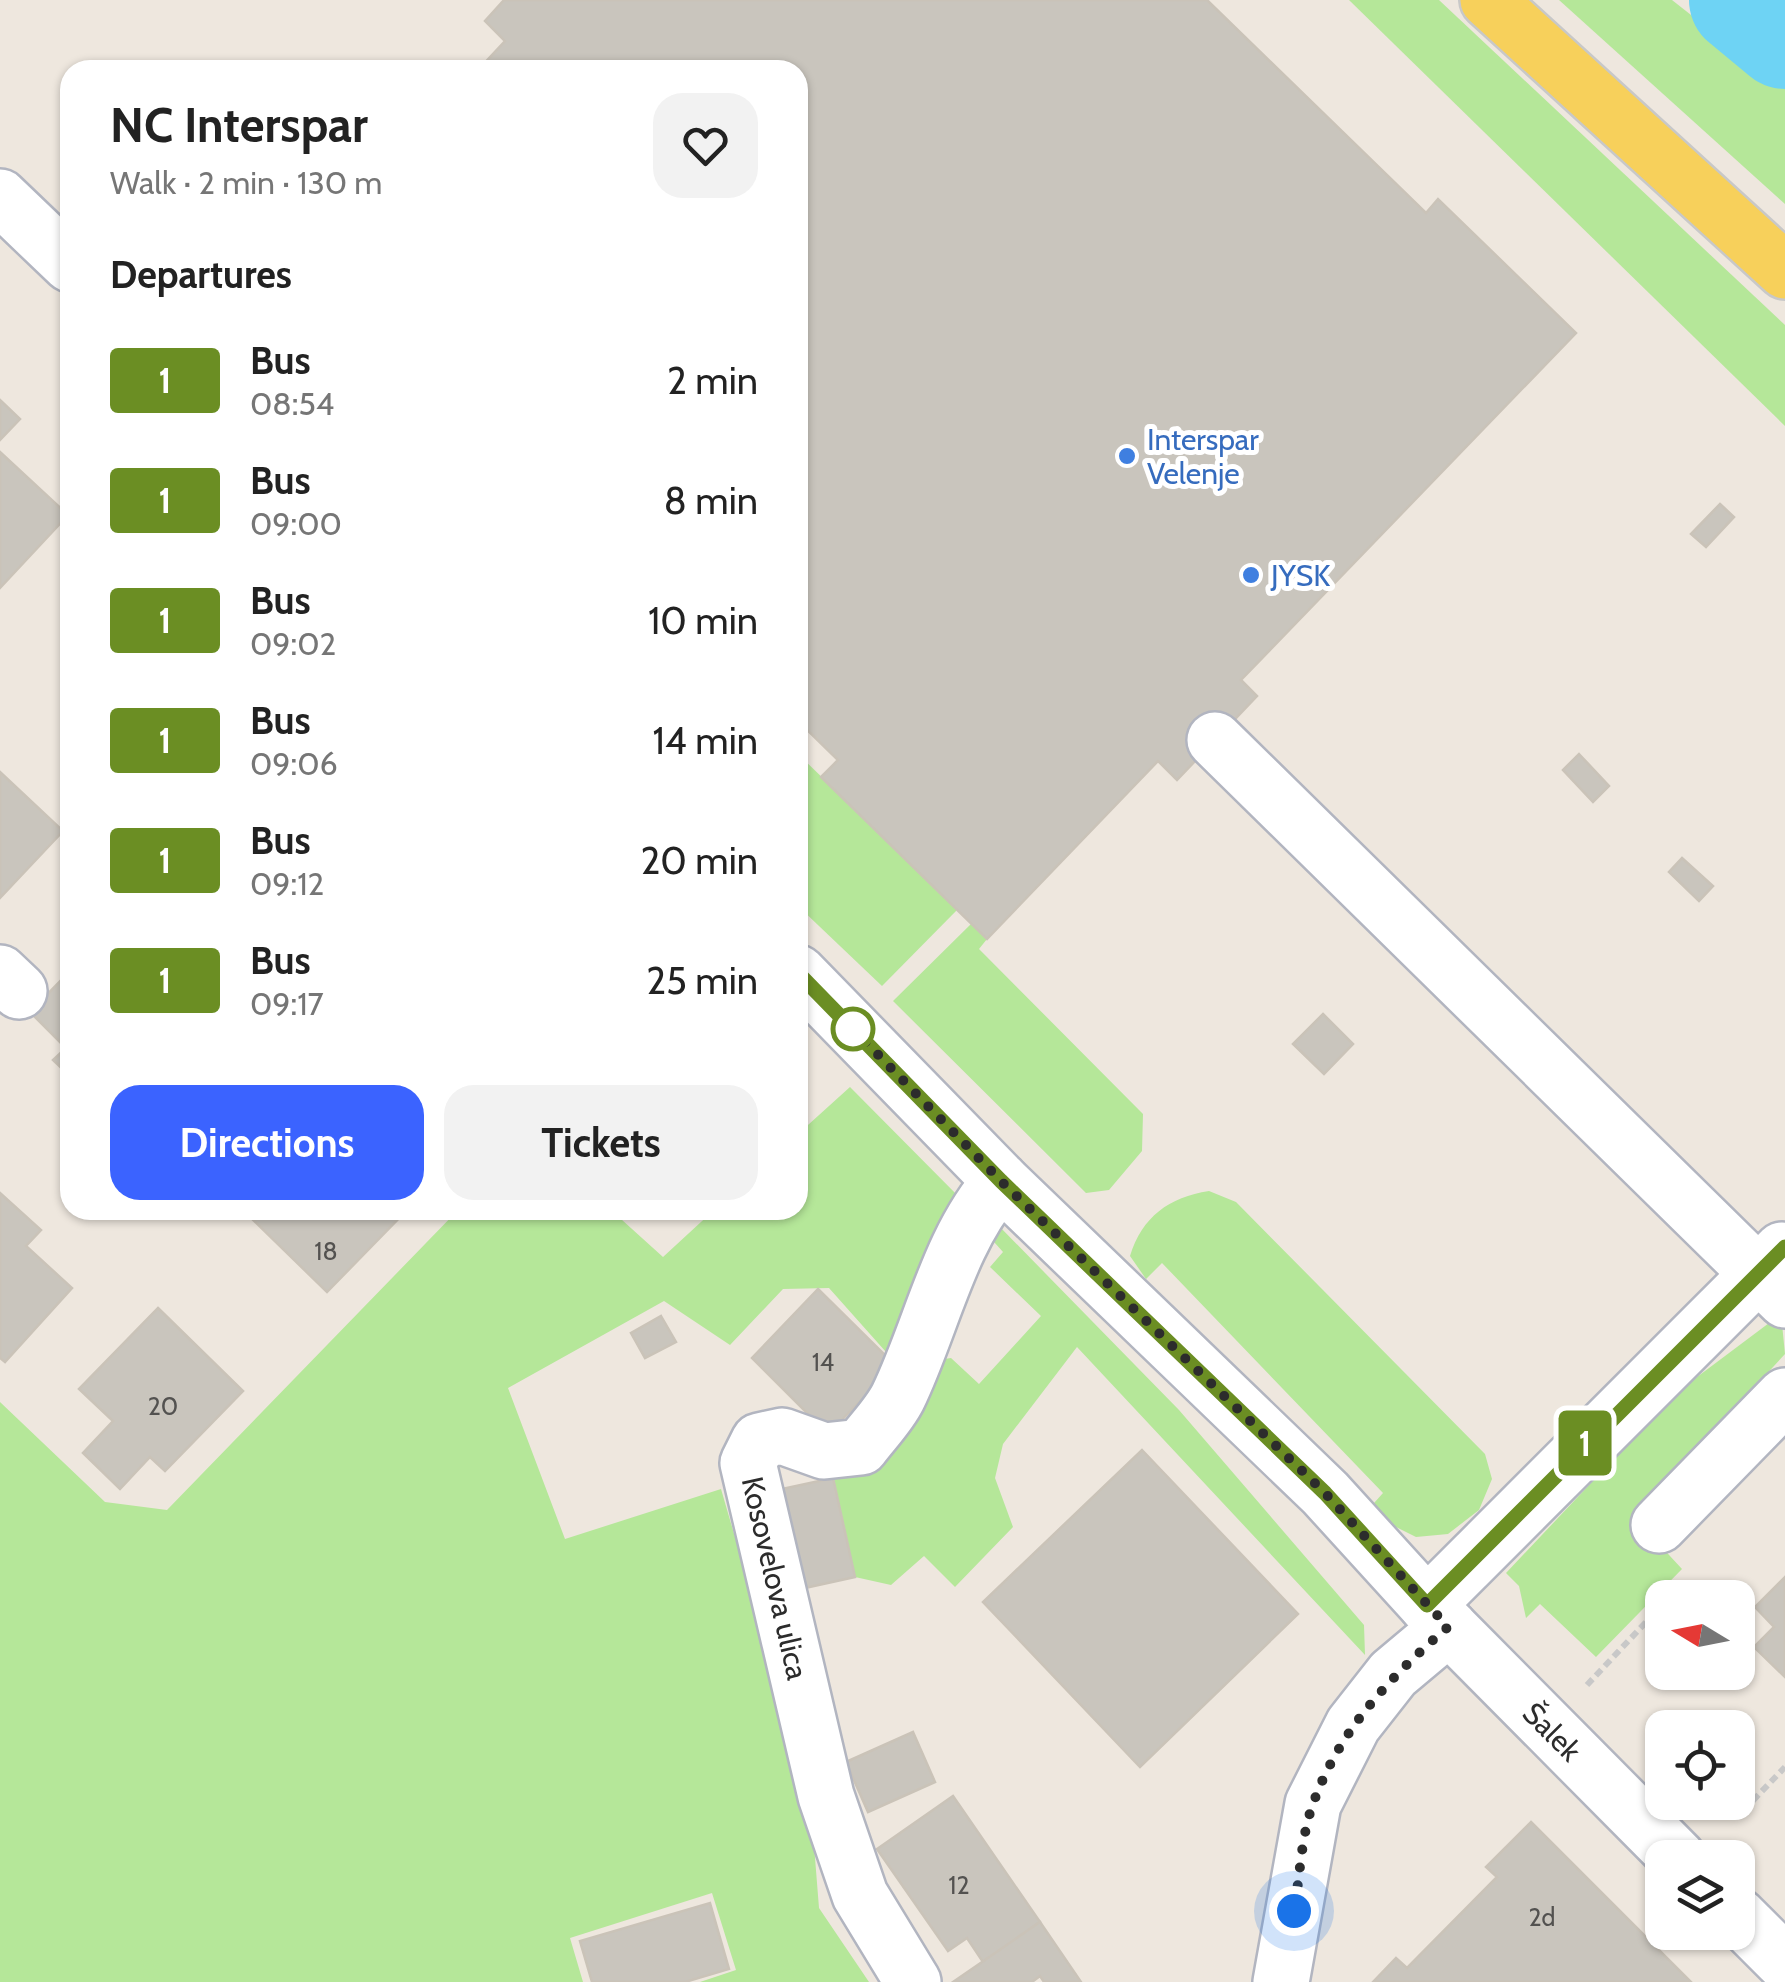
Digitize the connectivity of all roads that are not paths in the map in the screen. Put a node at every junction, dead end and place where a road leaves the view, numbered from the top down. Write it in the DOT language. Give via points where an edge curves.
graph roads {
  1 [pos="1488,0"];
  2 [pos="0,196"];
  3 [pos="60,254"];
  4 [pos="1785,272"];
  5 [pos="1215,740"];
  6 [pos="808,983"];
  7 [pos="1001,1181"];
  8 [pos="1776,1274"];
  9 [pos="1785,1396"];
  10 [pos="1659,1525"];
  11 [pos="1438,1616"];
  12 [pos="1660,1840"];
  13 [pos="1755,1933"];
  14 [pos="1785,1963"];
  15 [pos="913,1982"];
  16 [pos="1282,1982"];
  1 -- 4 [label="main road"];
  2 -- 3 [label="street"];
  5 -- 8 [label="street"];
  6 -- 7 [label="street, Šalek"];
  7 -- 11 [label="street, Šalek" via="1325,1493"];
  7 -- 15 [label="street, Kosovelova ulica" via="984,1200 931,1311 897,1400 861,1446 824,1452 782,1436 760,1441 748,1463 826,1796 860,1895"];
  8 -- 11 [label="street"];
  9 -- 10 [label="street"];
  11 -- 12 [label="street, Šalek"];
  11 -- 16 [label="street" via="1354,1725 1313,1804"];
  13 -- 14 [label="street"];
}
